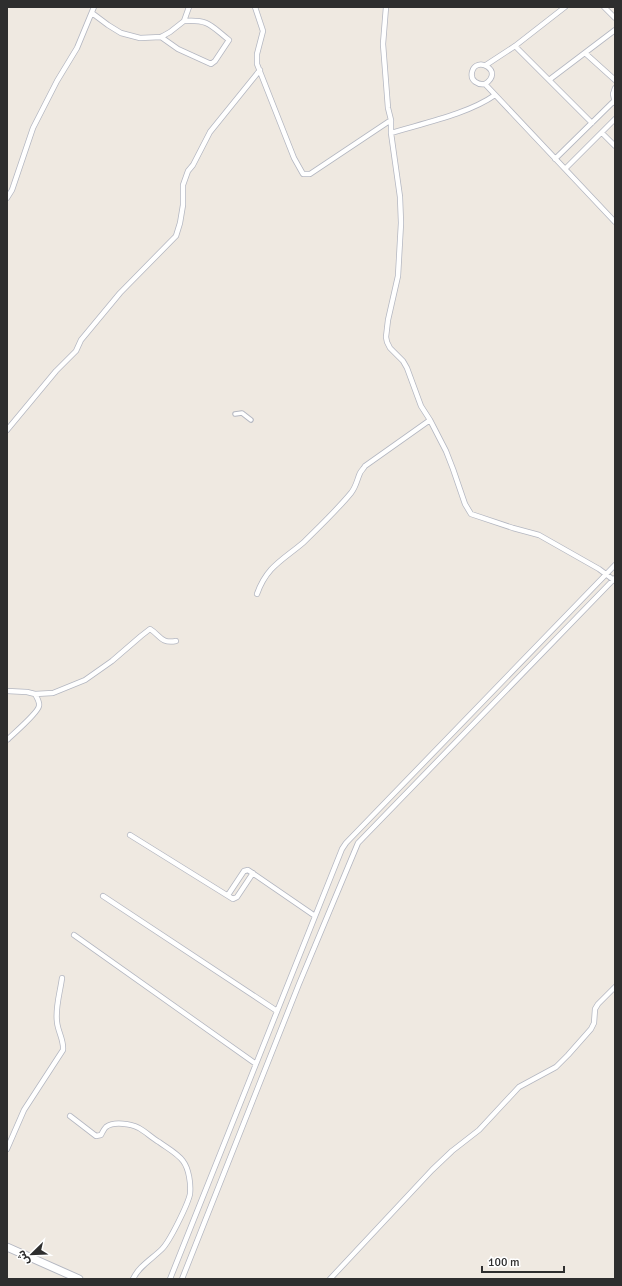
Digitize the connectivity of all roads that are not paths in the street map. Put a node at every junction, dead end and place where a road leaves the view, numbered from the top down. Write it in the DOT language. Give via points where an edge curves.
graph roads {
  1 [pos="94,7"];
  2 [pos="190,7"];
  3 [pos="255,7"];
  4 [pos="386,7"];
  5 [pos="565,7"];
  6 [pos="604,7"];
  7 [pos="92,13"];
  8 [pos="615,18"];
  9 [pos="184,21"];
  10 [pos="615,30"];
  11 [pos="161,37"];
  12 [pos="515,46"];
  13 [pos="585,53"];
  14 [pos="486,65"];
  15 [pos="260,70"];
  16 [pos="549,80"];
  17 [pos="615,80"];
  18 [pos="485,84"];
  19 [pos="615,88"];
  20 [pos="495,95"];
  21 [pos="614,102"];
  22 [pos="615,119"];
  23 [pos="391,120"];
  24 [pos="592,123"];
  25 [pos="391,133"];
  26 [pos="602,133"];
  27 [pos="615,146"];
  28 [pos="555,159"];
  29 [pos="565,169"];
  30 [pos="7,198"];
  31 [pos="615,222"];
  32 [pos="235,414"];
  33 [pos="251,420"];
  34 [pos="430,420"];
  35 [pos="7,430"];
  36 [pos="615,565"];
  37 [pos="606,574"];
  38 [pos="614,580"];
  39 [pos="257,594"];
  40 [pos="176,641"];
  41 [pos="7,690"];
  42 [pos="35,694"];
  43 [pos="7,740"];
  44 [pos="130,835"];
  45 [pos="253,873"];
  46 [pos="103,896"];
  47 [pos="228,896"];
  48 [pos="315,916"];
  49 [pos="74,935"];
  50 [pos="62,978"];
  51 [pos="615,987"];
  52 [pos="277,1011"];
  53 [pos="256,1064"];
  54 [pos="70,1116"];
  55 [pos="7,1149"];
  56 [pos="7,1247"];
  57 [pos="79,1279"];
  58 [pos="86,1279"];
  59 [pos="133,1279"];
  60 [pos="170,1279"];
  61 [pos="182,1279"];
  62 [pos="330,1279"];
  1 -- 7 [label="street"];
  2 -- 9 [label="street"];
  3 -- 15 [label="street" via="263,31 257,54"];
  4 -- 23 [label="street" via="383,44"];
  5 -- 12 [label="street"];
  6 -- 8 [label="street"];
  7 -- 11 [label="street" via="121,33 140,38"];
  7 -- 30 [label="street" via="77,48 33,128"];
  9 -- 11 [label="street"];
  9 -- 11 [label="street" via="200,20 229,40 211,64 178,49"];
  10 -- 13 [label="street"];
  12 -- 14 [label="street"];
  12 -- 16 [label="street"];
  13 -- 16 [label="street"];
  13 -- 17 [label="street"];
  14 -- 18 [label="street" via="492,77"];
  14 -- 18 [label="street" via="477,65 472,74 472,79 476,83"];
  15 -- 23 [label="street" via="294,158 303,174 310,174"];
  15 -- 35 [label="street" via="210,132 188,171 183,186 183,204 176,236 120,293 81,340 76,351"];
  16 -- 24 [label="street"];
  18 -- 20 [label="street"];
  19 -- 21 [label="street"];
  20 -- 25 [label="street" via="469,109"];
  20 -- 28 [label="street"];
  21 -- 24 [label="street"];
  22 -- 26 [label="street"];
  23 -- 25 [label="street"];
  24 -- 28 [label="street"];
  25 -- 34 [label="street" via="401,223 398,276 386,337 390,348 407,368 421,406"];
  26 -- 27 [label="street"];
  26 -- 29 [label="street"];
  28 -- 29 [label="street"];
  29 -- 31 [label="street"];
  32 -- 33 [label="street" via="242,413"];
  34 -- 37 [label="street" via="438,433 471,514 539,535"];
  34 -- 39 [label="street" via="365,466 353,491 317,529 273,567 262,580"];
  36 -- 37 [label="street"];
  37 -- 38 [label="street"];
  37 -- 48 [label="street" via="346,843"];
  38 -- 61 [label="street" via="358,843"];
  40 -- 42 [label="street" via="170,642 159,638 150,629 112,662 85,680 53,693"];
  41 -- 42 [label="street"];
  42 -- 43 [label="street" via="40,706 36,713"];
  44 -- 47 [label="street"];
  45 -- 47 [label="street" via="244,871"];
  45 -- 47 [label="street" via="237,898"];
  45 -- 48 [label="street"];
  46 -- 52 [label="street"];
  48 -- 52 [label="street"];
  49 -- 53 [label="street"];
  50 -- 55 [label="street" via="57,1004 57,1023 63,1040 63,1050 24,1110"];
  51 -- 62 [label="street" via="595,1009 591,1029 560,1063 519,1087 479,1130 432,1170"];
  52 -- 53 [label="street"];
  53 -- 60 [label="street"];
  54 -- 59 [label="street" via="96,1136 101,1135 109,1126 119,1124 139,1128 173,1152 187,1170 190,1194 173,1233 164,1247 140,1267"];
  56 -- 57 [label="main road"];
  57 -- 58 [label="main road"];
}
